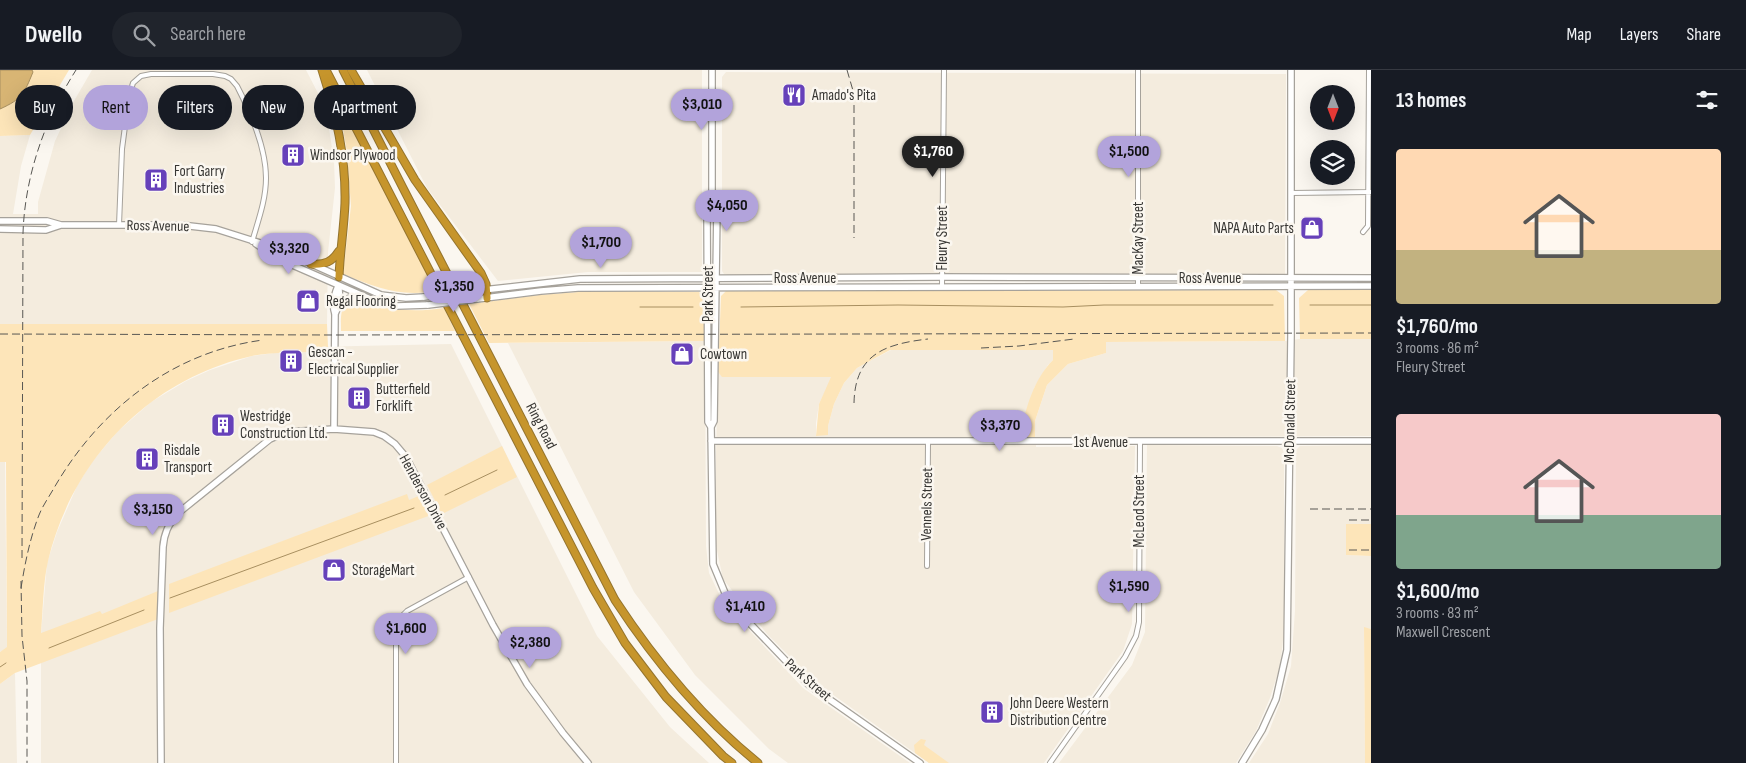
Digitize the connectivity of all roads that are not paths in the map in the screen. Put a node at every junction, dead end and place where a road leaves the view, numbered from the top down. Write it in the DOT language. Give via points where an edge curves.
graph roads {
  1 [pos="322,70"];
  2 [pos="326,70"];
  3 [pos="344,70"];
  4 [pos="350,70"];
  5 [pos="712,70"];
  6 [pos="944,70"];
  7 [pos="1138,70"];
  8 [pos="1291,70"];
  9 [pos="1369,70"];
  10 [pos="712,192"];
  11 [pos="1290,192"];
  12 [pos="1369,192"];
  13 [pos="0,221"];
  14 [pos="62,225"];
  15 [pos="119,225"];
  16 [pos="0,229"];
  17 [pos="1363,232"];
  18 [pos="252,242"];
  19 [pos="340,248"];
  20 [pos="311,264"];
  21 [pos="339,277"];
  22 [pos="942,277"];
  23 [pos="1138,278"];
  24 [pos="1290,278"];
  25 [pos="1371,278"];
  26 [pos="708,279"];
  27 [pos="717,279"];
  28 [pos="338,286"];
  29 [pos="1138,286"];
  30 [pos="1290,286"];
  31 [pos="1371,286"];
  32 [pos="708,287"];
  33 [pos="716,287"];
  34 [pos="942,287"];
  35 [pos="487,289"];
  36 [pos="359,295"];
  37 [pos="488,298"];
  38 [pos="338,308"];
  39 [pos="335,314"];
  40 [pos="711,427"];
  41 [pos="334,429"];
  42 [pos="712,441"];
  43 [pos="1371,441"];
  44 [pos="928,442"];
  45 [pos="1140,442"];
  46 [pos="1290,442"];
  47 [pos="927,566"];
  48 [pos="469,577"];
  49 [pos="161,763"];
  50 [pos="396,763"];
  51 [pos="588,763"];
  52 [pos="732,763"];
  53 [pos="758,763"];
  54 [pos="920,763"];
  55 [pos="1050,763"];
  56 [pos="1242,763"];
  1 -- 19 [label="highway" via="342,146 345,203"];
  2 -- 52 [label="highway, Ring Road" via="592,588 625,643 666,697"];
  3 -- 53 [label="highway, Ring Road" via="615,600 668,674 704,714"];
  4 -- 35 [label="highway" via="415,180 481,273"];
  5 -- 10 [label="main road, Park Street"];
  6 -- 22 [label="street, Fleury Street"];
  7 -- 23 [label="street, MacKay Street"];
  8 -- 11 [label="main road, McDonald Street"];
  9 -- 12 [label="street"];
  10 -- 26 [label="main road, Park Street" via="707,201"];
  10 -- 27 [label="main road, Park Street" via="717,199"];
  11 -- 12 [label="street"];
  11 -- 24 [label="main road, McDonald Street"];
  12 -- 17 [label="street" via="1368,226"];
  13 -- 14 [label="main road, Ross Avenue" via="47,221"];
  14 -- 15 [label="main road, Ross Avenue"];
  14 -- 16 [label="main road, Ross Avenue" via="46,230"];
  15 -- 18 [label="main road, Ross Avenue" via="204,227"];
  15 -- 18 [label="street" via="122,149 133,83 141,76 151,74 213,74 232,79 237,86 263,152 265,193"];
  18 -- 20 [label="main road, Ross Avenue" via="276,248"];
  18 -- 28 [label="main road, Ross Avenue" via="273,256"];
  19 -- 20 [label="highway" via="330,261"];
  19 -- 21 [label="highway"];
  20 -- 21 [label="main road, Ross Avenue"];
  21 -- 28 [label="main road"];
  21 -- 35 [label="main road, Ross Avenue, bridge" via="381,295 406,298"];
  22 -- 23 [label="main road, Ross Avenue"];
  22 -- 27 [label="main road, Ross Avenue"];
  22 -- 34 [label="street, Fleury Street"];
  23 -- 24 [label="main road, Ross Avenue"];
  23 -- 29 [label="street, MacKay Street"];
  24 -- 25 [label="main road, Ross Avenue"];
  24 -- 30 [label="main road, McDonald Street"];
  26 -- 27 [label="main road, Ross Avenue"];
  26 -- 32 [label="main road, Park Street"];
  26 -- 35 [label="main road, Ross Avenue" via="580,279"];
  27 -- 33 [label="main road, Park Street"];
  28 -- 36 [label="main road, Ross Avenue"];
  28 -- 38 [label="main road"];
  28 -- 39 [label="main road" via="333,308"];
  29 -- 30 [label="main road, Ross Avenue"];
  29 -- 34 [label="main road, Ross Avenue"];
  30 -- 31 [label="main road, Ross Avenue"];
  30 -- 46 [label="main road, McDonald Street"];
  32 -- 33 [label="main road, Ross Avenue"];
  32 -- 37 [label="main road, Ross Avenue" via="578,288"];
  32 -- 40 [label="main road, Park Street" via="708,422"];
  33 -- 34 [label="main road, Ross Avenue"];
  33 -- 40 [label="main road, Park Street" via="714,421"];
  35 -- 37 [label="highway"];
  36 -- 37 [label="main road, Ross Avenue, bridge" via="392,306 410,307"];
  36 -- 38 [label="main road" via="347,299"];
  38 -- 39 [label="main road"];
  39 -- 41 [label="main road"];
  40 -- 42 [label="main road, Park Street"];
  41 -- 48 [label="main road, Henderson Drive" via="374,432 401,450"];
  41 -- 49 [label="main road, Henderson Drive" via="298,430 277,435 176,514 169,524 164,536 160,628"];
  42 -- 44 [label="main road, 1st Avenue"];
  42 -- 54 [label="main road, Park Street" via="713,564 725,593 736,609 809,685"];
  43 -- 46 [label="main road, 1st Avenue"];
  44 -- 45 [label="main road, 1st Avenue"];
  44 -- 47 [label="street, Vennels Street"];
  45 -- 46 [label="main road, 1st Avenue"];
  45 -- 55 [label="street, McLeod Street" via="1139,622 1136,636 1125,657"];
  46 -- 56 [label="main road, McDonald Street" via="1287,650 1276,699"];
  48 -- 50 [label="street" via="407,611 398,623"];
  48 -- 51 [label="main road, Henderson Drive" via="527,684"];
}
